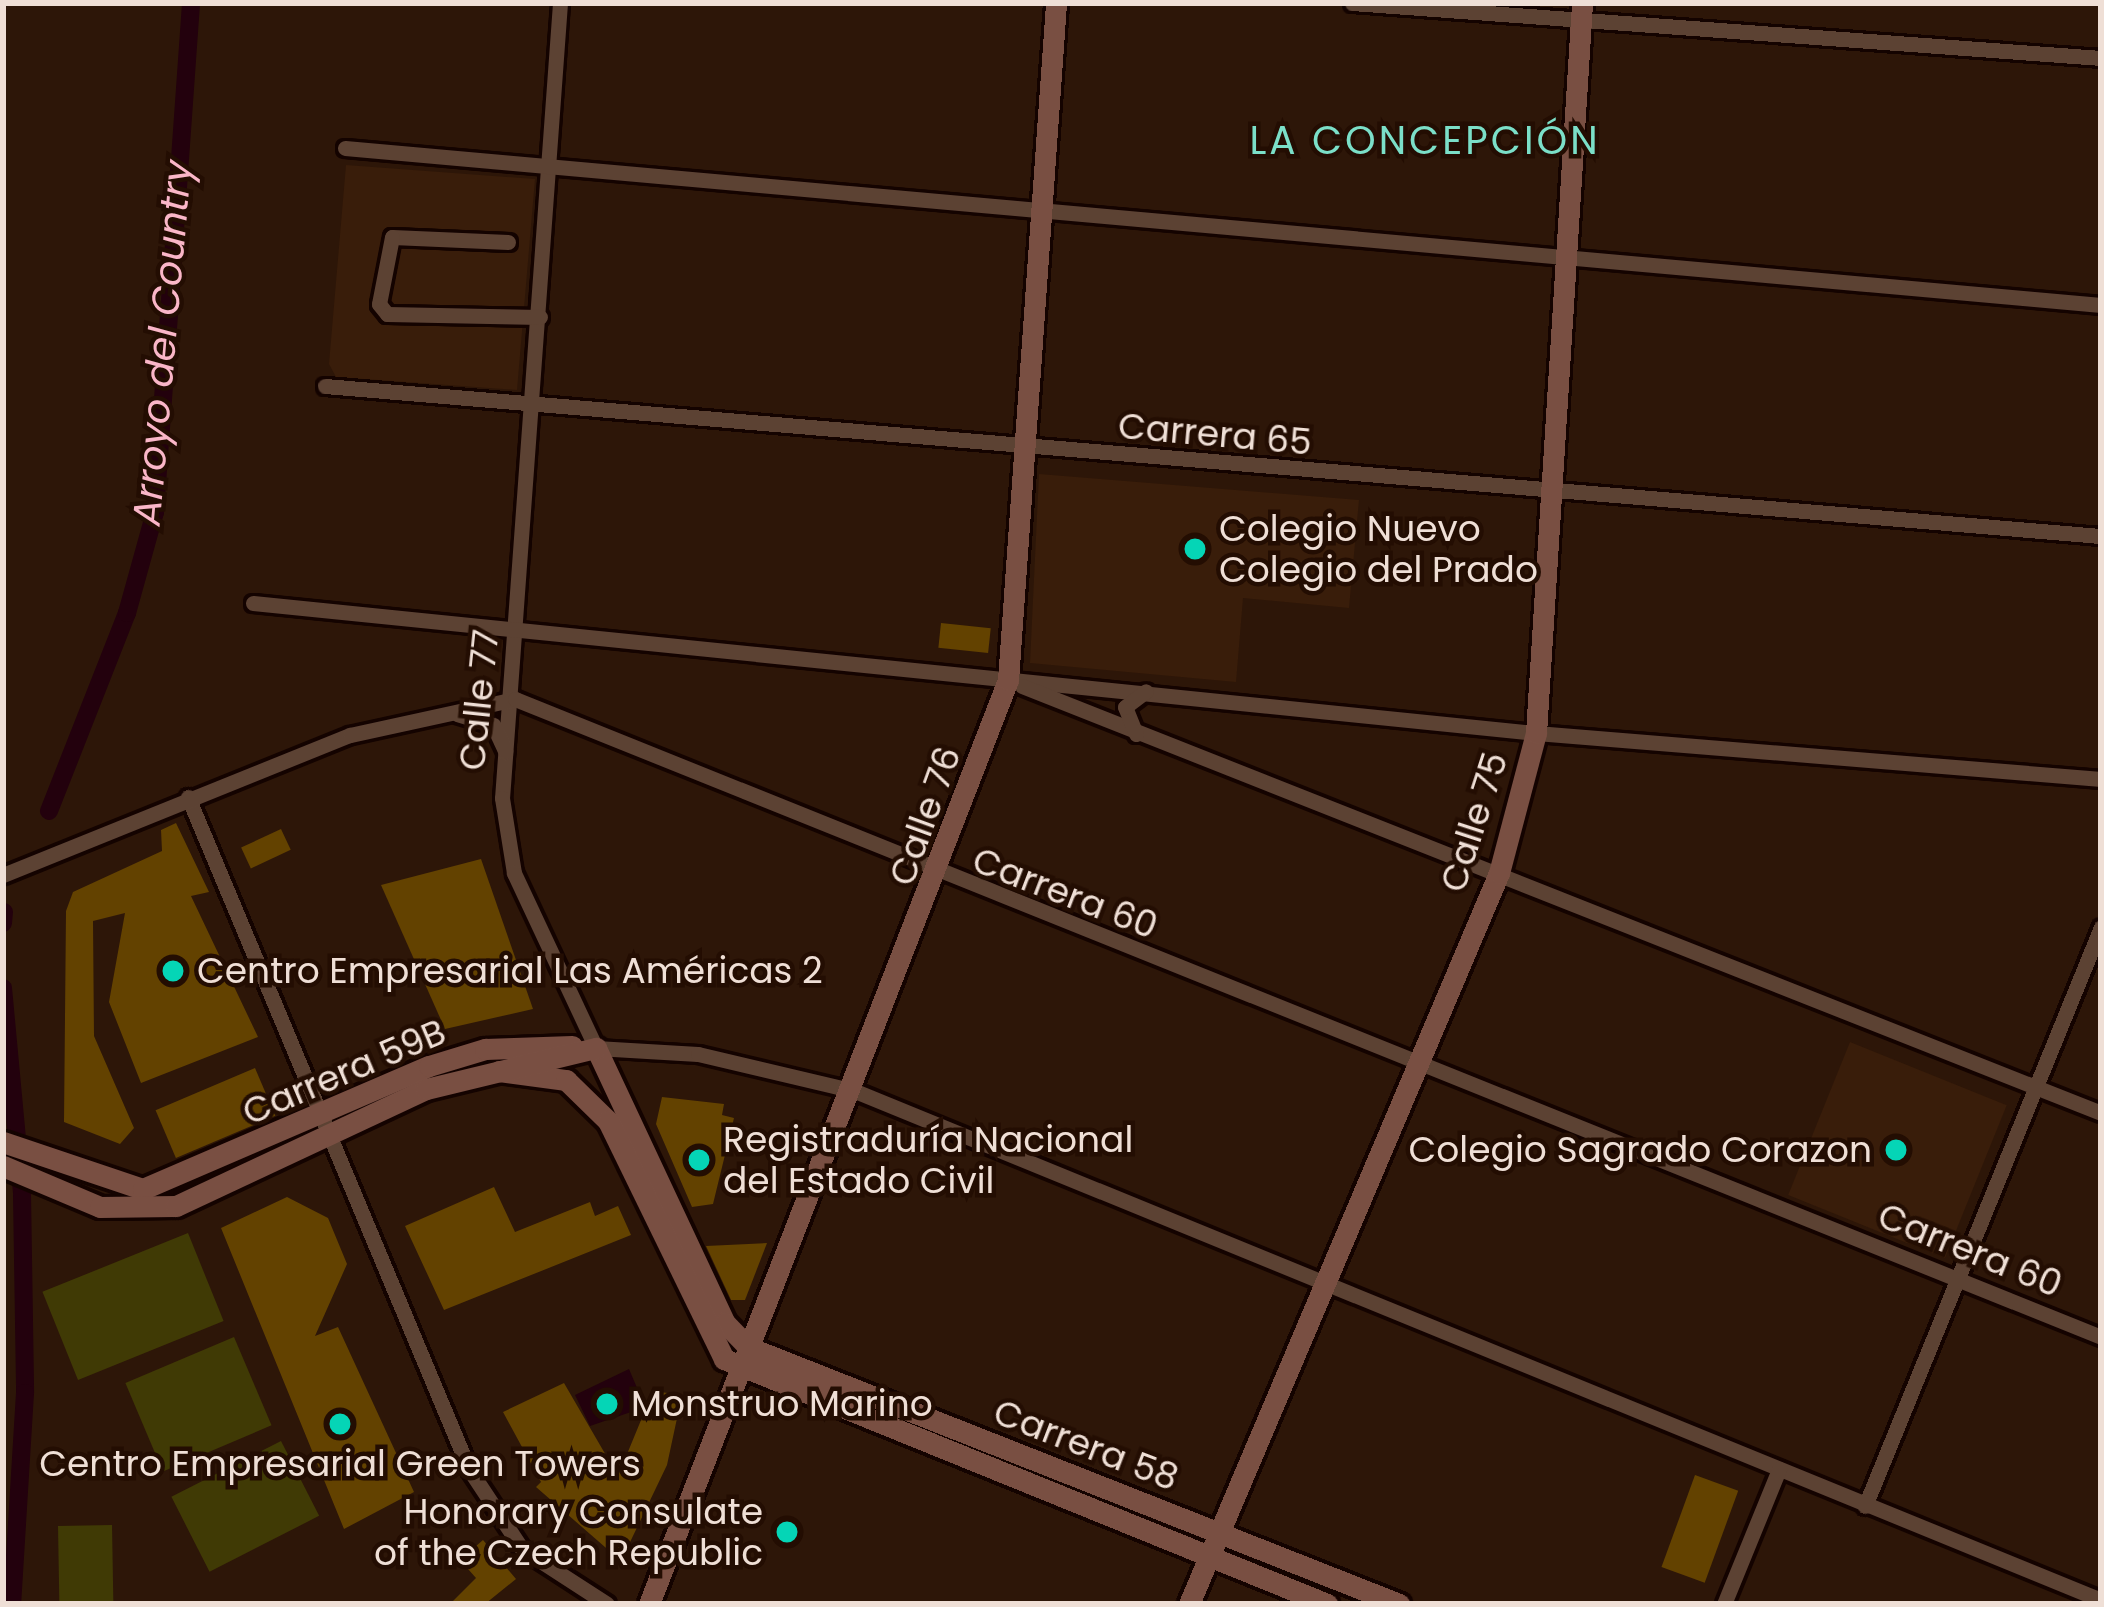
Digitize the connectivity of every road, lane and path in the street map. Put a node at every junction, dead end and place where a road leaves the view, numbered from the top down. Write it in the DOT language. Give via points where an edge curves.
graph roads {
  1 [pos="560,3"];
  2 [pos="1056,3"];
  3 [pos="1352,3"];
  4 [pos="1582,14"];
  5 [pos="2101,58"];
  6 [pos="345,148"];
  7 [pos="549,166"];
  8 [pos="1042,210"];
  9 [pos="508,242"];
  10 [pos="1566,256"];
  11 [pos="2101,304"];
  12 [pos="540,317"];
  13 [pos="325,386"];
  14 [pos="534,400"];
  15 [pos="1026,447"];
  16 [pos="1551,495"];
  17 [pos="2101,536"];
  18 [pos="253,603"];
  19 [pos="520,631"];
  20 [pos="1009,680"];
  21 [pos="1149,690"];
  22 [pos="515,699"];
  23 [pos="440,714"];
  24 [pos="1536,733"];
  25 [pos="1136,734"];
  26 [pos="507,754"];
  27 [pos="2101,779"];
  28 [pos="188,797"];
  29 [pos="1498,874"];
  30 [pos="3,875"];
  31 [pos="940,876"];
  32 [pos="2101,927"];
  33 [pos="596,1048"];
  34 [pos="1414,1059"];
  35 [pos="499,1071"];
  36 [pos="2036,1088"];
  37 [pos="855,1091"];
  38 [pos="2101,1114"];
  39 [pos="320,1125"];
  40 [pos="3,1142"];
  41 [pos="3,1166"];
  42 [pos="45,1172"];
  43 [pos="1959,1277"];
  44 [pos="1322,1288"];
  45 [pos="2101,1336"];
  46 [pos="744,1358"];
  47 [pos="957,1429"];
  48 [pos="949,1452"];
  49 [pos="1779,1468"];
  50 [pos="1865,1506"];
  51 [pos="1218,1532"];
  52 [pos="1208,1557"];
  53 [pos="2101,1600"];
  54 [pos="607,1604"];
  55 [pos="649,1604"];
  56 [pos="1189,1604"];
  57 [pos="1327,1604"];
  58 [pos="1399,1604"];
  59 [pos="1724,1604"];
  1 -- 7 [label="street, Calle 77"];
  2 -- 8 [label="street, Calle 76"];
  3 -- 4 [label="street"];
  4 -- 5 [label="street"];
  4 -- 10 [label="street, Calle 75"];
  6 -- 7 [label="street"];
  7 -- 8 [label="street"];
  7 -- 12 [label="street, Calle 77"];
  8 -- 10 [label="street"];
  8 -- 15 [label="street, Calle 76"];
  9 -- 12 [label="street" via="392,237 379,304 387,314"];
  10 -- 11 [label="street"];
  10 -- 16 [label="street, Calle 75"];
  12 -- 14 [label="street, Calle 77"];
  13 -- 14 [label="street, Carrera 65"];
  14 -- 15 [label="street, Carrera 65"];
  14 -- 19 [label="street, Calle 77"];
  15 -- 16 [label="street, Carrera 65"];
  15 -- 20 [label="street, Calle 76"];
  16 -- 17 [label="street, Carrera 65"];
  16 -- 24 [label="street, Calle 75"];
  18 -- 19 [label="street"];
  19 -- 20 [label="street"];
  19 -- 22 [label="street, Calle 77"];
  20 -- 21 [label="street"];
  20 -- 25 [label="street"];
  20 -- 31 [label="street, Calle 76"];
  21 -- 24 [label="street"];
  21 -- 25 [label="street" via="1125,707"];
  22 -- 23 [label="street"];
  22 -- 26 [label="street, Calle 77"];
  22 -- 31 [label="street, Carrera 60"];
  23 -- 26 [label="street" via="493,725"];
  23 -- 28 [label="street" via="350,735"];
  24 -- 27 [label="street"];
  24 -- 29 [label="street, Calle 75"];
  25 -- 29 [label="street"];
  26 -- 33 [label="street, Calle 77" via="504,836 514,873"];
  28 -- 30 [label="street"];
  28 -- 39 [label="street"];
  29 -- 34 [label="street, Calle 75"];
  29 -- 36 [label="street"];
  31 -- 34 [label="street, Carrera 60"];
  31 -- 37 [label="street, Calle 76"];
  32 -- 36 [label="street"];
  33 -- 35 [label="street, Carrera 59B"];
  33 -- 37 [label="street" via="698,1054"];
  33 -- 39 [label="street, Carrera 59B" via="485,1049"];
  33 -- 46 [label="street, Calle 77"];
  34 -- 43 [label="street, Carrera 60"];
  34 -- 44 [label="street, Calle 75"];
  35 -- 39 [label="street, Carrera 59B"];
  35 -- 46 [label="street" via="538,1072 586,1094 608,1121 713,1347"];
  36 -- 38 [label="street"];
  36 -- 43 [label="street"];
  37 -- 44 [label="street"];
  37 -- 46 [label="street, Calle 76"];
  39 -- 42 [label="street, Carrera 59B" via="143,1189"];
  39 -- 54 [label="street" via="500,1526 546,1568"];
  40 -- 42 [label="street, Carrera 59B"];
  41 -- 42 [label="street, Carrera 59B"];
  43 -- 45 [label="street, Carrera 60"];
  43 -- 50 [label="street"];
  44 -- 49 [label="street"];
  44 -- 51 [label="street, Calle 75"];
  46 -- 47 [label="street, Carrera 58"];
  46 -- 48 [label="street, Carrera 58"];
  46 -- 55 [label="street, Calle 76"];
  47 -- 48 [label="street"];
  47 -- 51 [label="street, Carrera 58"];
  48 -- 52 [label="street, Carrera 58"];
  49 -- 50 [label="street"];
  49 -- 59 [label="street"];
  50 -- 53 [label="street"];
  51 -- 52 [label="street, Calle 75"];
  51 -- 58 [label="street, Carrera 58"];
  52 -- 56 [label="street, Calle 75"];
  52 -- 57 [label="street, Carrera 58"];
}
